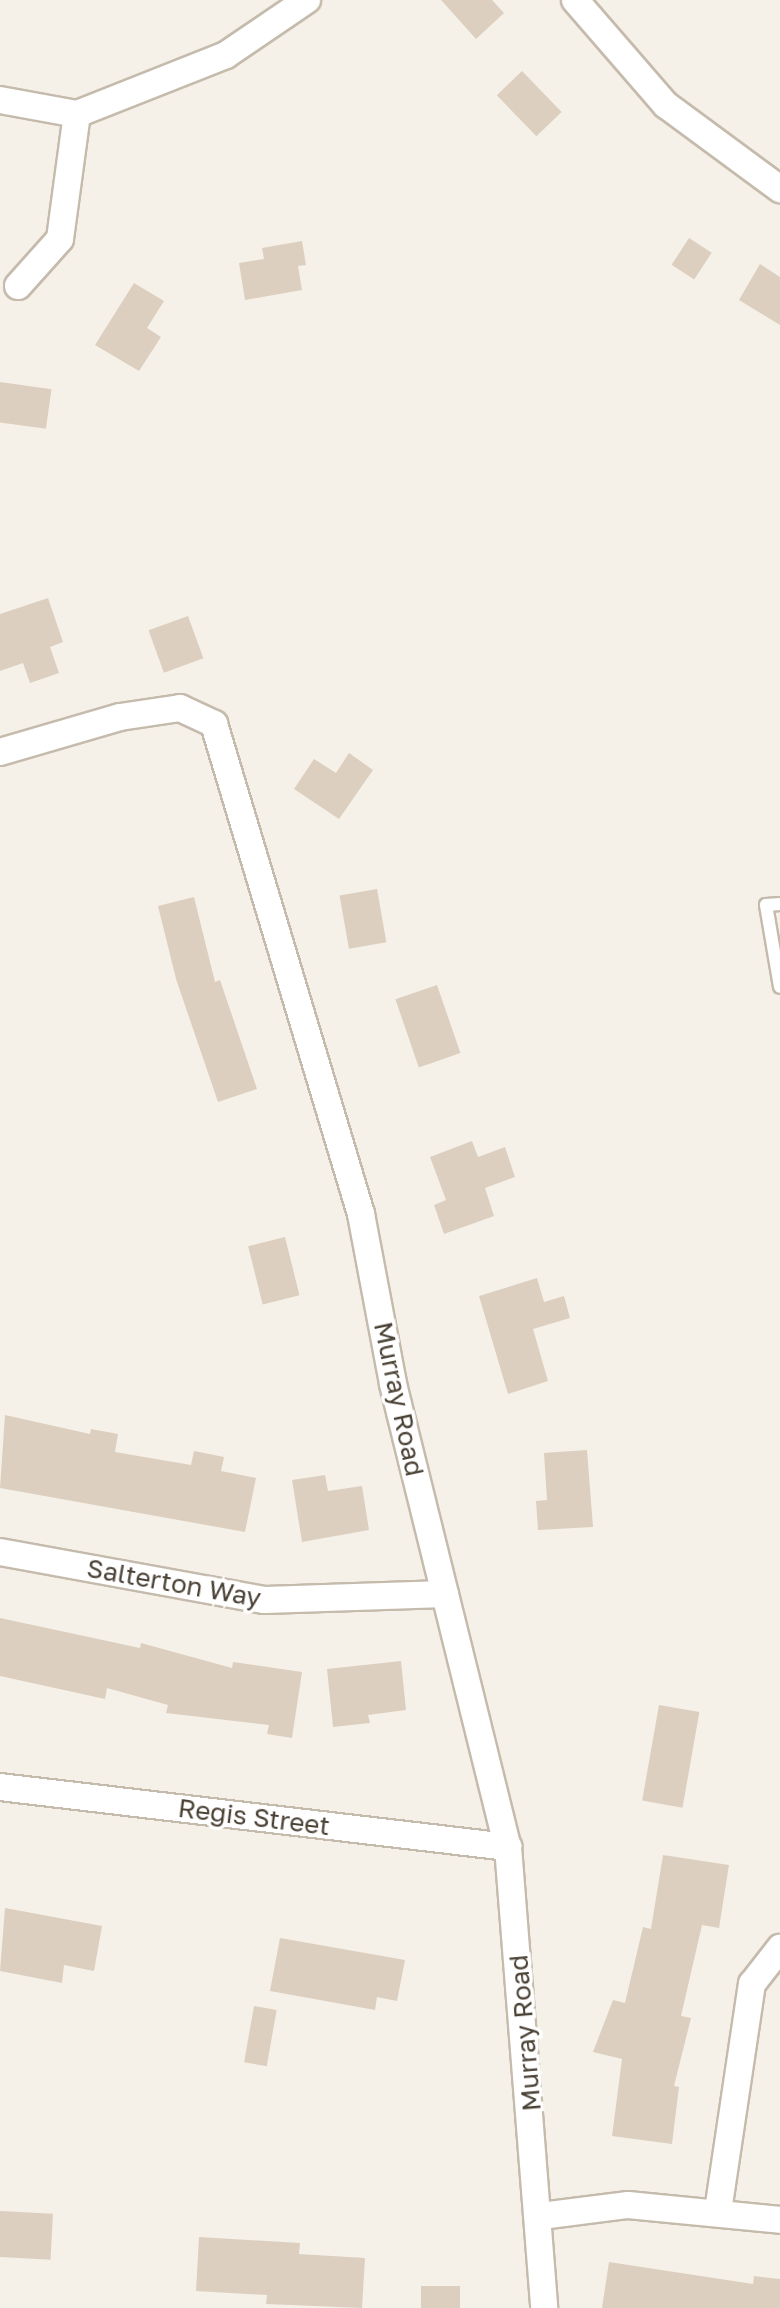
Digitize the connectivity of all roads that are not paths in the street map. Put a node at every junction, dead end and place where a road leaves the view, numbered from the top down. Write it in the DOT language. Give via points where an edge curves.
graph roads {
  1 [pos="307,0"];
  2 [pos="575,0"];
  3 [pos="0,100"];
  4 [pos="77,114"];
  5 [pos="780,189"];
  6 [pos="18,286"];
  7 [pos="0,752"];
  8 [pos="780,904"];
  9 [pos="780,987"];
  10 [pos="0,1552"];
  11 [pos="445,1594"];
  12 [pos="0,1787"];
  13 [pos="508,1847"];
  14 [pos="780,1948"];
  15 [pos="718,2211"];
  16 [pos="541,2216"];
  17 [pos="780,2220"];
  18 [pos="544,2308"];
  1 -- 4 [label="street" via="226,55"];
  2 -- 5 [label="street" via="666,105"];
  3 -- 4 [label="street"];
  4 -- 6 [label="street" via="60,239"];
  7 -- 11 [label="street, Murray Road" via="120,717 180,708 214,724 361,1214 393,1384"];
  8 -- 9 [label="lane" via="766,905"];
  10 -- 11 [label="street, Salterton Way" via="265,1600"];
  11 -- 13 [label="street, Murray Road"];
  12 -- 13 [label="street, Regis Street"];
  13 -- 16 [label="street, Murray Road"];
  14 -- 15 [label="street" via="752,1984"];
  15 -- 16 [label="street" via="628,2205"];
  15 -- 17 [label="street"];
  16 -- 18 [label="street, Murray Road"];
}
